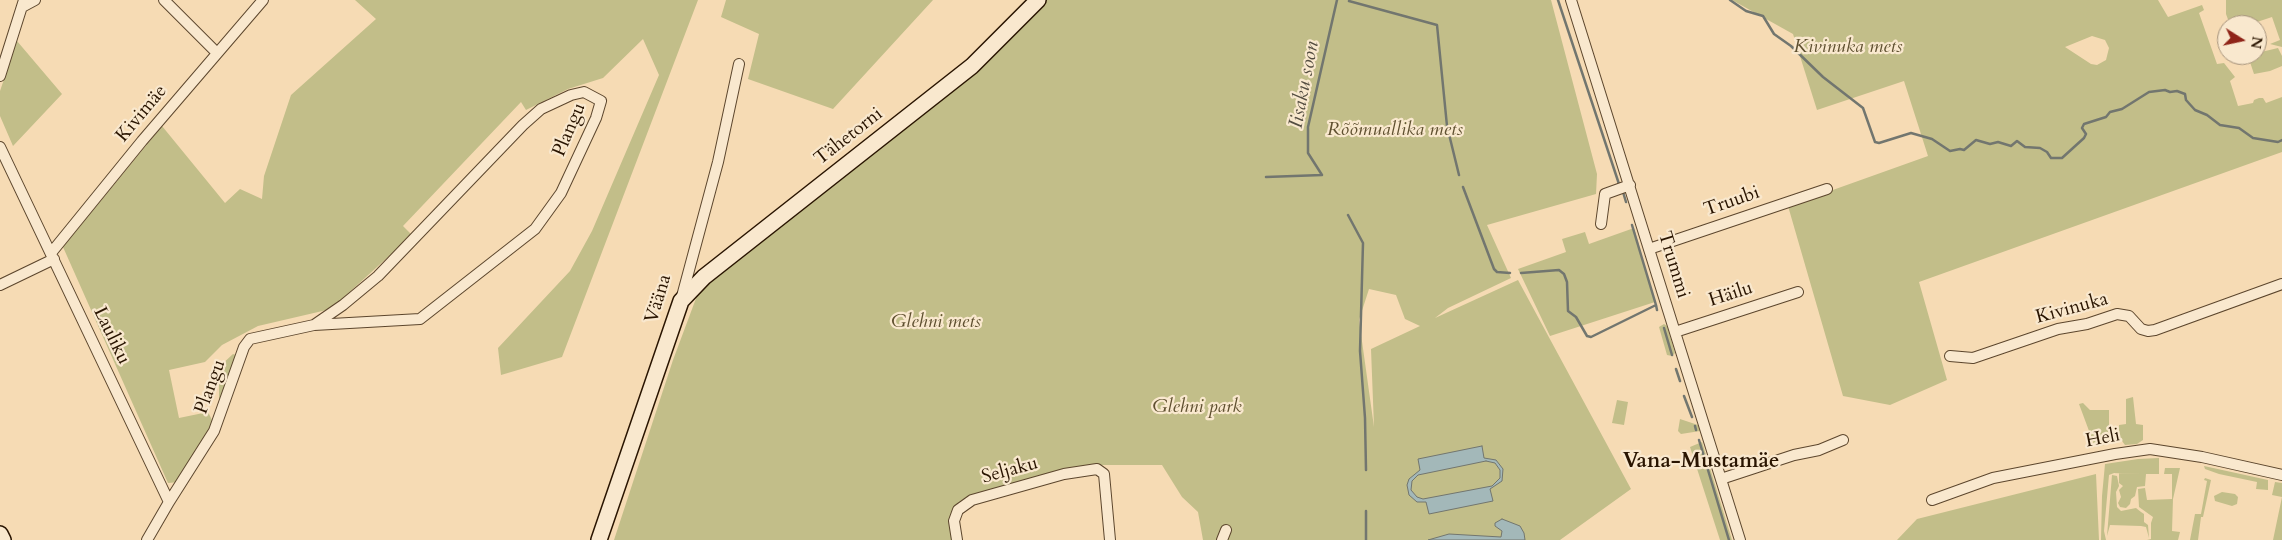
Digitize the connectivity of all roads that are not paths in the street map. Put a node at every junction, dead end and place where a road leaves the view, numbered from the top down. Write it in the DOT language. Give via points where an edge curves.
graph roads {
  1 [pos="35,0"];
  2 [pos="164,0"];
  3 [pos="263,0"];
  4 [pos="1038,0"];
  5 [pos="1571,0"];
  6 [pos="23,3"];
  7 [pos="217,53"];
  8 [pos="739,64"];
  9 [pos="0,76"];
  10 [pos="0,147"];
  11 [pos="1630,185"];
  12 [pos="1827,189"];
  13 [pos="1601,224"];
  14 [pos="1649,249"];
  15 [pos="53,256"];
  16 [pos="2282,284"];
  17 [pos="0,285"];
  18 [pos="1798,292"];
  19 [pos="681,301"];
  20 [pos="314,325"];
  21 [pos="1675,332"];
  22 [pos="1950,356"];
  23 [pos="1844,440"];
  24 [pos="2282,475"];
  25 [pos="1721,480"];
  26 [pos="1932,500"];
  27 [pos="169,502"];
  28 [pos="0,534"];
  29 [pos="3,540"];
  30 [pos="147,540"];
  31 [pos="599,540"];
  32 [pos="957,540"];
  33 [pos="1110,540"];
  34 [pos="1740,540"];
  1 -- 6 [label="street"];
  2 -- 7 [label="street"];
  3 -- 7 [label="street, Kivimäe"];
  4 -- 19 [label="street, Tähetorni" via="972,66 704,277"];
  5 -- 11 [label="street, Trummi"];
  6 -- 9 [label="street"];
  7 -- 15 [label="street, Kivimäe" via="142,141"];
  8 -- 19 [label="street, Vääna" via="718,162"];
  10 -- 15 [label="street, Lauliku"];
  11 -- 13 [label="street" via="1605,194"];
  11 -- 14 [label="street, Trummi"];
  12 -- 14 [label="street, Truubi"];
  14 -- 21 [label="street, Trummi"];
  15 -- 17 [label="street, Kivimäe"];
  15 -- 27 [label="street, Lauliku"];
  16 -- 22 [label="street, Kivinuka" via="2155,330 2142,329 2129,316 2117,314 2058,329 1973,358"];
  18 -- 21 [label="street, Häilu"];
  19 -- 31 [label="street, Vääna"];
  20 -- 20 [label="street, Plangu" via="378,276 522,125 542,109 584,92 601,101 561,193 535,228 420,319"];
  20 -- 27 [label="street, Plangu" via="250,338 214,431"];
  21 -- 25 [label="street, Trummi"];
  23 -- 25 [label="street"];
  24 -- 26 [label="street, Heli" via="2150,449 1993,478"];
  25 -- 34 [label="street, Trummi"];
  27 -- 30 [label="street"];
  28 -- 29 [label="street"];
  32 -- 33 [label="street, Seljaku" via="954,521 958,510 972,500 1097,469 1104,474"];
}
